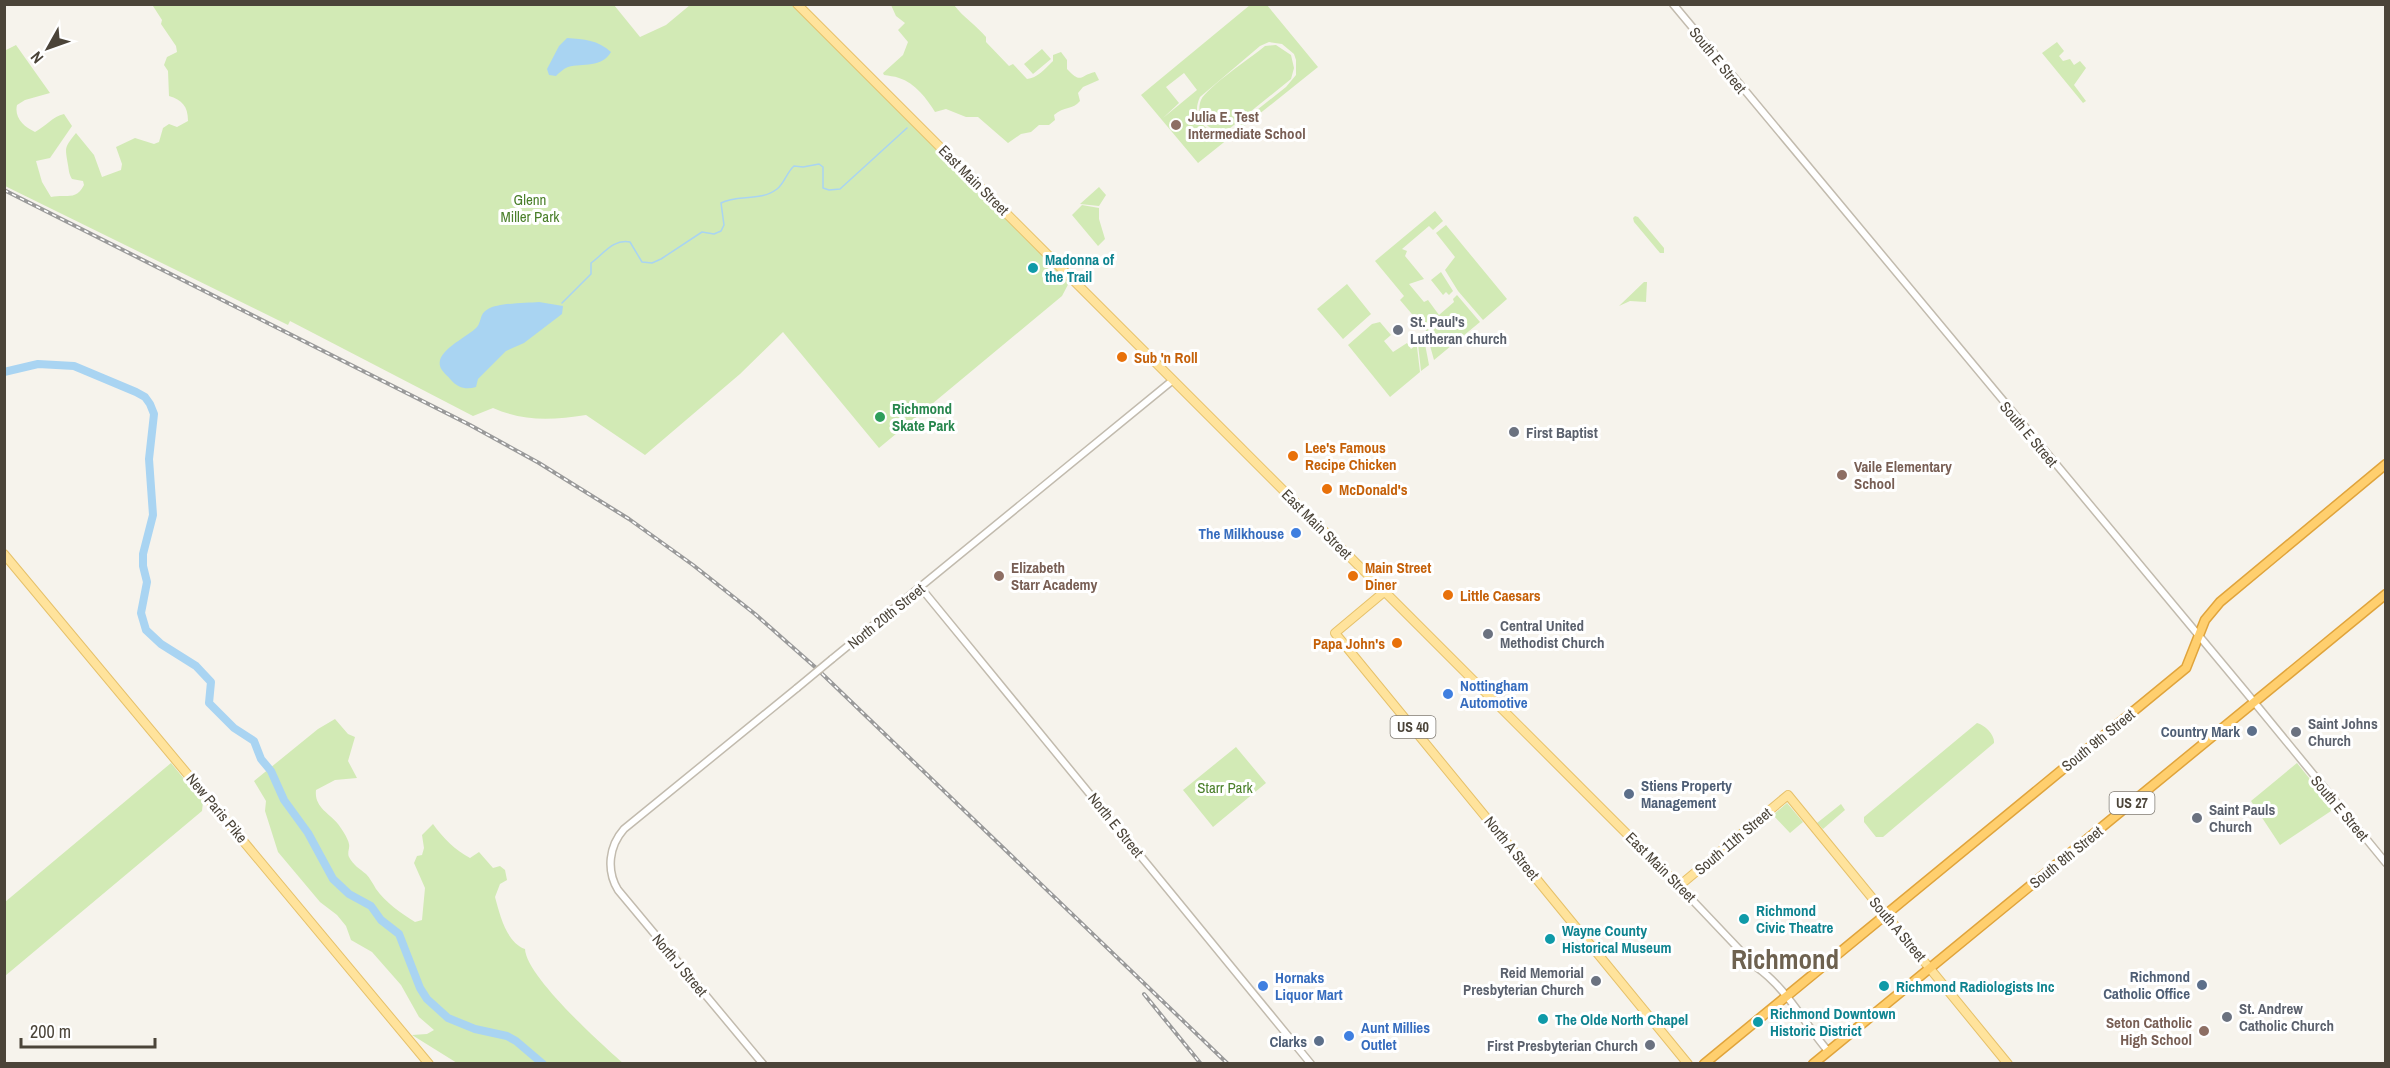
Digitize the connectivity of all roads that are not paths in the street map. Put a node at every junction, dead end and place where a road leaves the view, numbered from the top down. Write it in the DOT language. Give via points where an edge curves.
graph roads {
  1 [pos="797,4"];
  2 [pos="1673,4"];
  3 [pos="1173,380"];
  4 [pos="2385,464"];
  5 [pos="4,554"];
  6 [pos="921,588"];
  7 [pos="1384,592"];
  8 [pos="2385,594"];
  9 [pos="2199,638"];
  10 [pos="2253,703"];
  11 [pos="1788,795"];
  12 [pos="610,860"];
  13 [pos="2385,863"];
  14 [pos="1679,886"];
  15 [pos="1886,915"];
  16 [pos="1931,968"];
  17 [pos="1786,996"];
  18 [pos="1828,1051"];
  19 [pos="429,1064"];
  20 [pos="763,1064"];
  21 [pos="1311,1064"];
  22 [pos="1688,1064"];
  23 [pos="1704,1064"];
  24 [pos="1813,1064"];
  25 [pos="2008,1064"];
  1 -- 3 [label="main road, East Main Street"];
  2 -- 9 [label="street, South E Street"];
  3 -- 6 [label="street, North 20th Street"];
  3 -- 7 [label="main road, East Main Street"];
  4 -- 9 [label="highway, South 9th Street" via="2220,602 2205,620"];
  5 -- 19 [label="main road, New Paris Pike"];
  6 -- 12 [label="street, North 20th Street, bridge" via="624,829"];
  6 -- 21 [label="street, North E Street"];
  7 -- 14 [label="main road, East Main Street"];
  7 -- 22 [label="main road, North A Street / US 40" via="1335,633"];
  8 -- 10 [label="highway, South 8th Street / US 27"];
  9 -- 10 [label="street, South E Street"];
  9 -- 15 [label="highway, South 9th Street" via="2186,668"];
  10 -- 13 [label="street, South E Street"];
  10 -- 16 [label="highway, South 8th Street / US 27"];
  11 -- 14 [label="main road, South 11th Street"];
  11 -- 15 [label="main road, South A Street"];
  12 -- 20 [label="street, North J Street" via="618,890"];
  14 -- 17 [label="street, East Main Street"];
  15 -- 16 [label="main road, South A Street"];
  15 -- 17 [label="highway, South 9th Street"];
  16 -- 18 [label="highway, South 8th Street / US 27"];
  16 -- 25 [label="main road, South A Street"];
  17 -- 18 [label="street, East Main Street"];
  17 -- 23 [label="highway, South 9th Street"];
  18 -- 24 [label="highway, US 27"];
}
